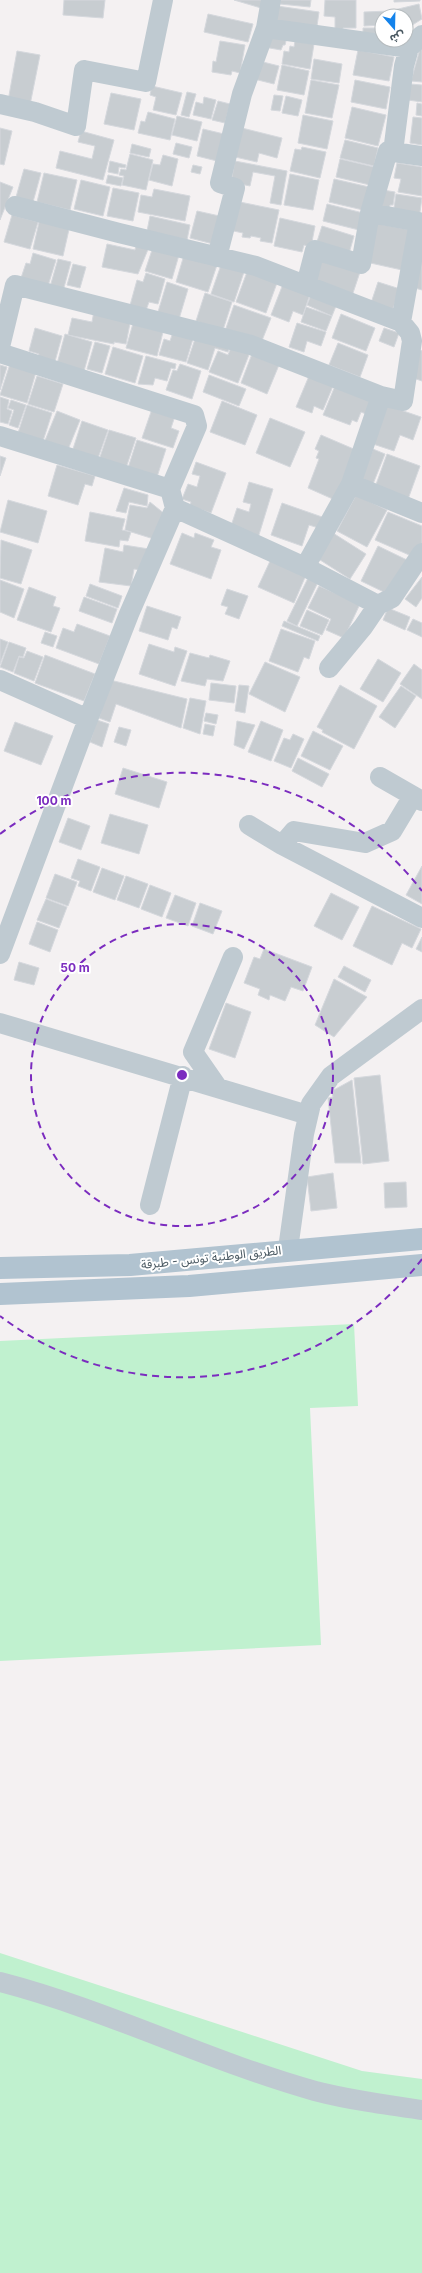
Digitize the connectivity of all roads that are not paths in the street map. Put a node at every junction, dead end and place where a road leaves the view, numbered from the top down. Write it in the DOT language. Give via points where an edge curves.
graph roads {
  1 [pos="162,0"];
  2 [pos="271,0"];
  3 [pos="266,28"];
  4 [pos="415,42"];
  5 [pos="0,104"];
  6 [pos="393,152"];
  7 [pos="422,156"];
  8 [pos="14,206"];
  9 [pos="370,214"];
  10 [pos="421,223"];
  11 [pos="217,257"];
  12 [pos="306,285"];
  13 [pos="401,322"];
  14 [pos="417,342"];
  15 [pos="0,347"];
  16 [pos="0,353"];
  17 [pos="381,396"];
  18 [pos="0,436"];
  19 [pos="351,484"];
  20 [pos="170,489"];
  21 [pos="175,508"];
  22 [pos="422,513"];
  23 [pos="422,553"];
  24 [pos="306,567"];
  25 [pos="378,606"];
  26 [pos="329,668"];
  27 [pos="0,680"];
  28 [pos="88,720"];
  29 [pos="380,777"];
  30 [pos="418,798"];
  31 [pos="249,825"];
  32 [pos="282,845"];
  33 [pos="422,918"];
  34 [pos="0,954"];
  35 [pos="233,957"];
  36 [pos="422,1009"];
  37 [pos="0,1023"];
  38 [pos="183,1076"];
  39 [pos="218,1088"];
  40 [pos="308,1115"];
  41 [pos="150,1205"];
  42 [pos="422,1239"];
  43 [pos="288,1249"];
  44 [pos="422,1265"];
  45 [pos="0,1268"];
  46 [pos="0,1294"];
  47 [pos="0,1982"];
  48 [pos="422,2110"];
  1 -- 5 [label="street" via="146,82 84,70 76,126 35,112"];
  2 -- 3 [label="street"];
  3 -- 4 [label="street"];
  3 -- 11 [label="street" via="242,94 220,183 235,188"];
  4 -- 6 [label="street" via="404,66"];
  6 -- 7 [label="street"];
  6 -- 9 [label="street" via="388,151"];
  8 -- 11 [label="street"];
  9 -- 10 [label="street"];
  9 -- 12 [label="street" via="361,264 315,250"];
  10 -- 13 [label="street"];
  11 -- 12 [label="street" via="256,266"];
  12 -- 13 [label="street"];
  13 -- 14 [label="street"];
  14 -- 17 [label="street" via="403,401"];
  15 -- 17 [label="street" via="15,285 251,345"];
  16 -- 20 [label="street" via="194,415 197,426"];
  17 -- 19 [label="street"];
  18 -- 20 [label="street"];
  19 -- 22 [label="street"];
  19 -- 24 [label="street"];
  20 -- 21 [label="street"];
  21 -- 24 [label="street"];
  21 -- 28 [label="street" via="129,614"];
  23 -- 25 [label="street" via="392,598"];
  24 -- 25 [label="street"];
  25 -- 26 [label="street" via="364,627"];
  27 -- 28 [label="street"];
  28 -- 34 [label="street"];
  29 -- 30 [label="street"];
  30 -- 32 [label="street" via="392,831 365,843 294,831"];
  31 -- 32 [label="street"];
  32 -- 33 [label="street"];
  35 -- 39 [label="street" via="193,1052"];
  36 -- 40 [label="street" via="331,1076 311,1104"];
  37 -- 38 [label="street"];
  38 -- 39 [label="street"];
  38 -- 41 [label="street"];
  39 -- 40 [label="street"];
  40 -- 43 [label="street"];
  42 -- 43 [label="main road, الطريق الوطنية تونس - طبرقة"];
  43 -- 45 [label="main road, الطريق الوطنية تونس - طبرقة" via="130,1265"];
  44 -- 46 [label="main road, الطريق الوطنية تونس - طبرقة" via="190,1286"];
  47 -- 48 [label="street" via="84,2008 314,2090 356,2100"];
}
